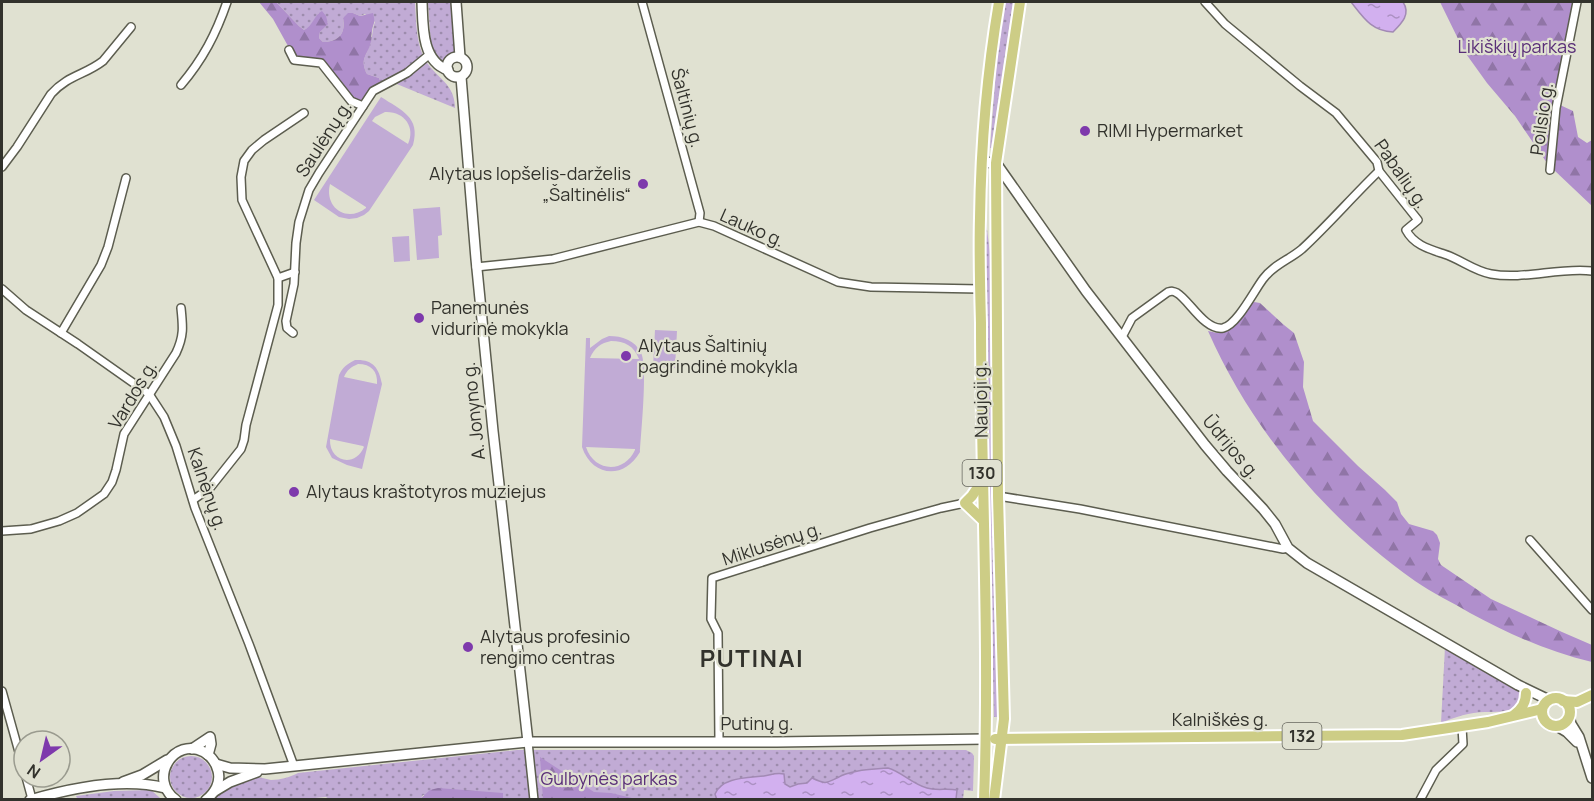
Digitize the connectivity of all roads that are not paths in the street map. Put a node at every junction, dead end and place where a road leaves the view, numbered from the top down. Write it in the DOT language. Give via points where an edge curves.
graph roads {
  1 [pos="227,2"];
  2 [pos="422,2"];
  3 [pos="456,2"];
  4 [pos="642,2"];
  5 [pos="999,2"];
  6 [pos="1020,2"];
  7 [pos="1205,2"];
  8 [pos="1577,2"];
  9 [pos="131,27"];
  10 [pos="289,50"];
  11 [pos="430,54"];
  12 [pos="460,57"];
  13 [pos="448,70"];
  14 [pos="461,77"];
  15 [pos="181,85"];
  16 [pos="363,106"];
  17 [pos="304,113"];
  18 [pos="982,162"];
  19 [pos="996,164"];
  20 [pos="2,167"];
  21 [pos="1379,171"];
  22 [pos="1550,171"];
  23 [pos="126,178"];
  24 [pos="699,222"];
  25 [pos="476,267"];
  26 [pos="1593,271"];
  27 [pos="295,272"];
  28 [pos="278,278"];
  29 [pos="2,289"];
  30 [pos="980,289"];
  31 [pos="181,308"];
  32 [pos="61,333"];
  33 [pos="293,333"];
  34 [pos="1122,338"];
  35 [pos="149,394"];
  36 [pos="982,481"];
  37 [pos="998,496"];
  38 [pos="193,500"];
  39 [pos="965,503"];
  40 [pos="983,520"];
  41 [pos="2,531"];
  42 [pos="1530,540"];
  43 [pos="1288,548"];
  44 [pos="1593,610"];
  45 [pos="1522,689"];
  46 [pos="2,691"];
  47 [pos="1593,695"];
  48 [pos="1563,701"];
  49 [pos="1593,701"];
  50 [pos="1545,706"];
  51 [pos="1569,715"];
  52 [pos="1512,716"];
  53 [pos="1545,721"];
  54 [pos="1488,722"];
  55 [pos="1557,726"];
  56 [pos="1462,727"];
  57 [pos="13,729"];
  58 [pos="986,739"];
  59 [pos="1001,739"];
  60 [pos="720,741"];
  61 [pos="528,742"];
  62 [pos="1581,746"];
  63 [pos="192,749"];
  64 [pos="208,755"];
  65 [pos="171,757"];
  66 [pos="216,764"];
  67 [pos="294,766"];
  68 [pos="265,769"];
  69 [pos="1593,778"];
  70 [pos="118,784"];
  71 [pos="214,792"];
  72 [pos="167,793"];
  73 [pos="31,799"];
  74 [pos="176,800"];
  75 [pos="206,800"];
  76 [pos="534,800"];
  77 [pos="984,800"];
  78 [pos="994,800"];
  79 [pos="1420,800"];
  1 -- 15 [label="street" via="211,41"];
  2 -- 11 [label="main road" via="424,38"];
  3 -- 12 [label="main road"];
  4 -- 24 [label="street, Šaltinių g." via="700,213"];
  5 -- 18 [label="main road, Naujoji g. / 130"];
  6 -- 19 [label="main road, Naujoji g. / 130"];
  7 -- 21 [label="street, Pabalių g." via="1225,24 1336,114 1377,162"];
  8 -- 22 [label="street, Poilsio g." via="1556,108"];
  9 -- 20 [label="street" via="103,62 67,80 51,94"];
  10 -- 16 [label="street" via="294,60 321,63 351,101"];
  11 -- 13 [label="main road"];
  11 -- 16 [label="street, Saulėnų g." via="407,73 373,91"];
  12 -- 13 [label="main road" via="449,61"];
  12 -- 14 [label="main road" via="468,67"];
  13 -- 14 [label="main road" via="454,77"];
  14 -- 25 [label="main road, A. Jonyno g."];
  16 -- 27 [label="street, Saulėnų g." via="309,190 299,222"];
  17 -- 28 [label="street, Saulėnų g." via="252,150 244,161 241,177 242,200"];
  18 -- 19 [label="main road"];
  18 -- 30 [label="main road, Naujoji g. / 130"];
  19 -- 34 [label="main road, Ūdrijos g."];
  19 -- 37 [label="main road, Naujoji g. / 130"];
  21 -- 26 [label="street, Pabalių g." via="1418,220 1406,230 1421,246 1491,274"];
  21 -- 34 [label="street" via="1302,249 1267,274 1225,327 1220,329 1207,322 1173,291 1132,318"];
  23 -- 32 [label="street" via="101,265"];
  24 -- 25 [label="street, Lauko g." via="553,259"];
  24 -- 30 [label="street, Lauko g." via="838,282 872,287"];
  25 -- 61 [label="main road, A. Jonyno g."];
  27 -- 28 [label="street"];
  27 -- 33 [label="street, Saulėnų g." via="286,321"];
  28 -- 38 [label="street, Saulėnų g." via="278,305 241,449 210,488"];
  29 -- 32 [label="street, Kalnėnų g."];
  30 -- 36 [label="main road, Naujoji g. / 130"];
  31 -- 35 [label="street, Vardos g." via="182,340"];
  32 -- 35 [label="street, Kalnėnų g."];
  34 -- 43 [label="main road, Ūdrijos g." via="1205,445 1275,524"];
  35 -- 38 [label="street, Kalnėnų g." via="164,417"];
  35 -- 41 [label="street, Vardos g." via="124,434 116,470 104,494 59,522"];
  36 -- 39 [label="main road"];
  36 -- 40 [label="main road, Naujoji g. / 130"];
  37 -- 43 [label="street"];
  37 -- 59 [label="main road, Naujoji g. / 130" via="1004,719"];
  38 -- 67 [label="street, Kalnėnų g."];
  39 -- 40 [label="main road"];
  39 -- 60 [label="street, Miklusėnų g." via="870,528 712,578 711,619 718,633"];
  40 -- 58 [label="main road, Naujoji g. / 130"];
  42 -- 44 [label="street"];
  43 -- 45 [label="main road, Ūdrijos g." via="1307,563"];
  45 -- 50 [label="main road, Ūdrijos g."];
  45 -- 52 [label="main road" via="1526,698"];
  46 -- 57 [label="street"];
  47 -- 48 [label="main road, 132" via="1577,702"];
  48 -- 50 [label="main road, 132" via="1557,698"];
  48 -- 51 [label="main road"];
  49 -- 51 [label="main road"];
  50 -- 52 [label="main road, Kalniškės g. / 132"];
  50 -- 53 [label="main road"];
  51 -- 55 [label="main road"];
  51 -- 62 [label="main road"];
  52 -- 54 [label="main road, Kalniškės g. / 132"];
  53 -- 54 [label="main road, Kalniškės g. / 132"];
  53 -- 55 [label="main road, 132"];
  54 -- 56 [label="main road, Kalniškės g. / 132"];
  55 -- 62 [label="main road"];
  56 -- 59 [label="main road, Kalniškės g. / 132" via="1402,735"];
  56 -- 79 [label="street" via="1464,744 1436,770"];
  58 -- 59 [label="main road, Kalniškės g. / 132"];
  58 -- 60 [label="main road, Putinų g."];
  58 -- 77 [label="main road, Naujoji g. / 130"];
  59 -- 78 [label="main road, Naujoji g."];
  60 -- 61 [label="main road, Putinų g."];
  61 -- 67 [label="main road, Putinų g."];
  61 -- 76 [label="street"];
  62 -- 69 [label="main road"];
  63 -- 64 [label="main road"];
  63 -- 64 [label="main road" via="210,737"];
  63 -- 65 [label="main road"];
  64 -- 66 [label="main road"];
  65 -- 70 [label="main road"];
  65 -- 72 [label="main road" via="164,772"];
  66 -- 68 [label="main road, Putinų g."];
  66 -- 71 [label="main road" via="219,778"];
  67 -- 68 [label="main road, Putinų g."];
  68 -- 71 [label="main road, Putinų g."];
  70 -- 72 [label="main road" via="151,784"];
  70 -- 73 [label="main road"];
  71 -- 75 [label="main road, Putinų g."];
  72 -- 74 [label="main road"];
}
